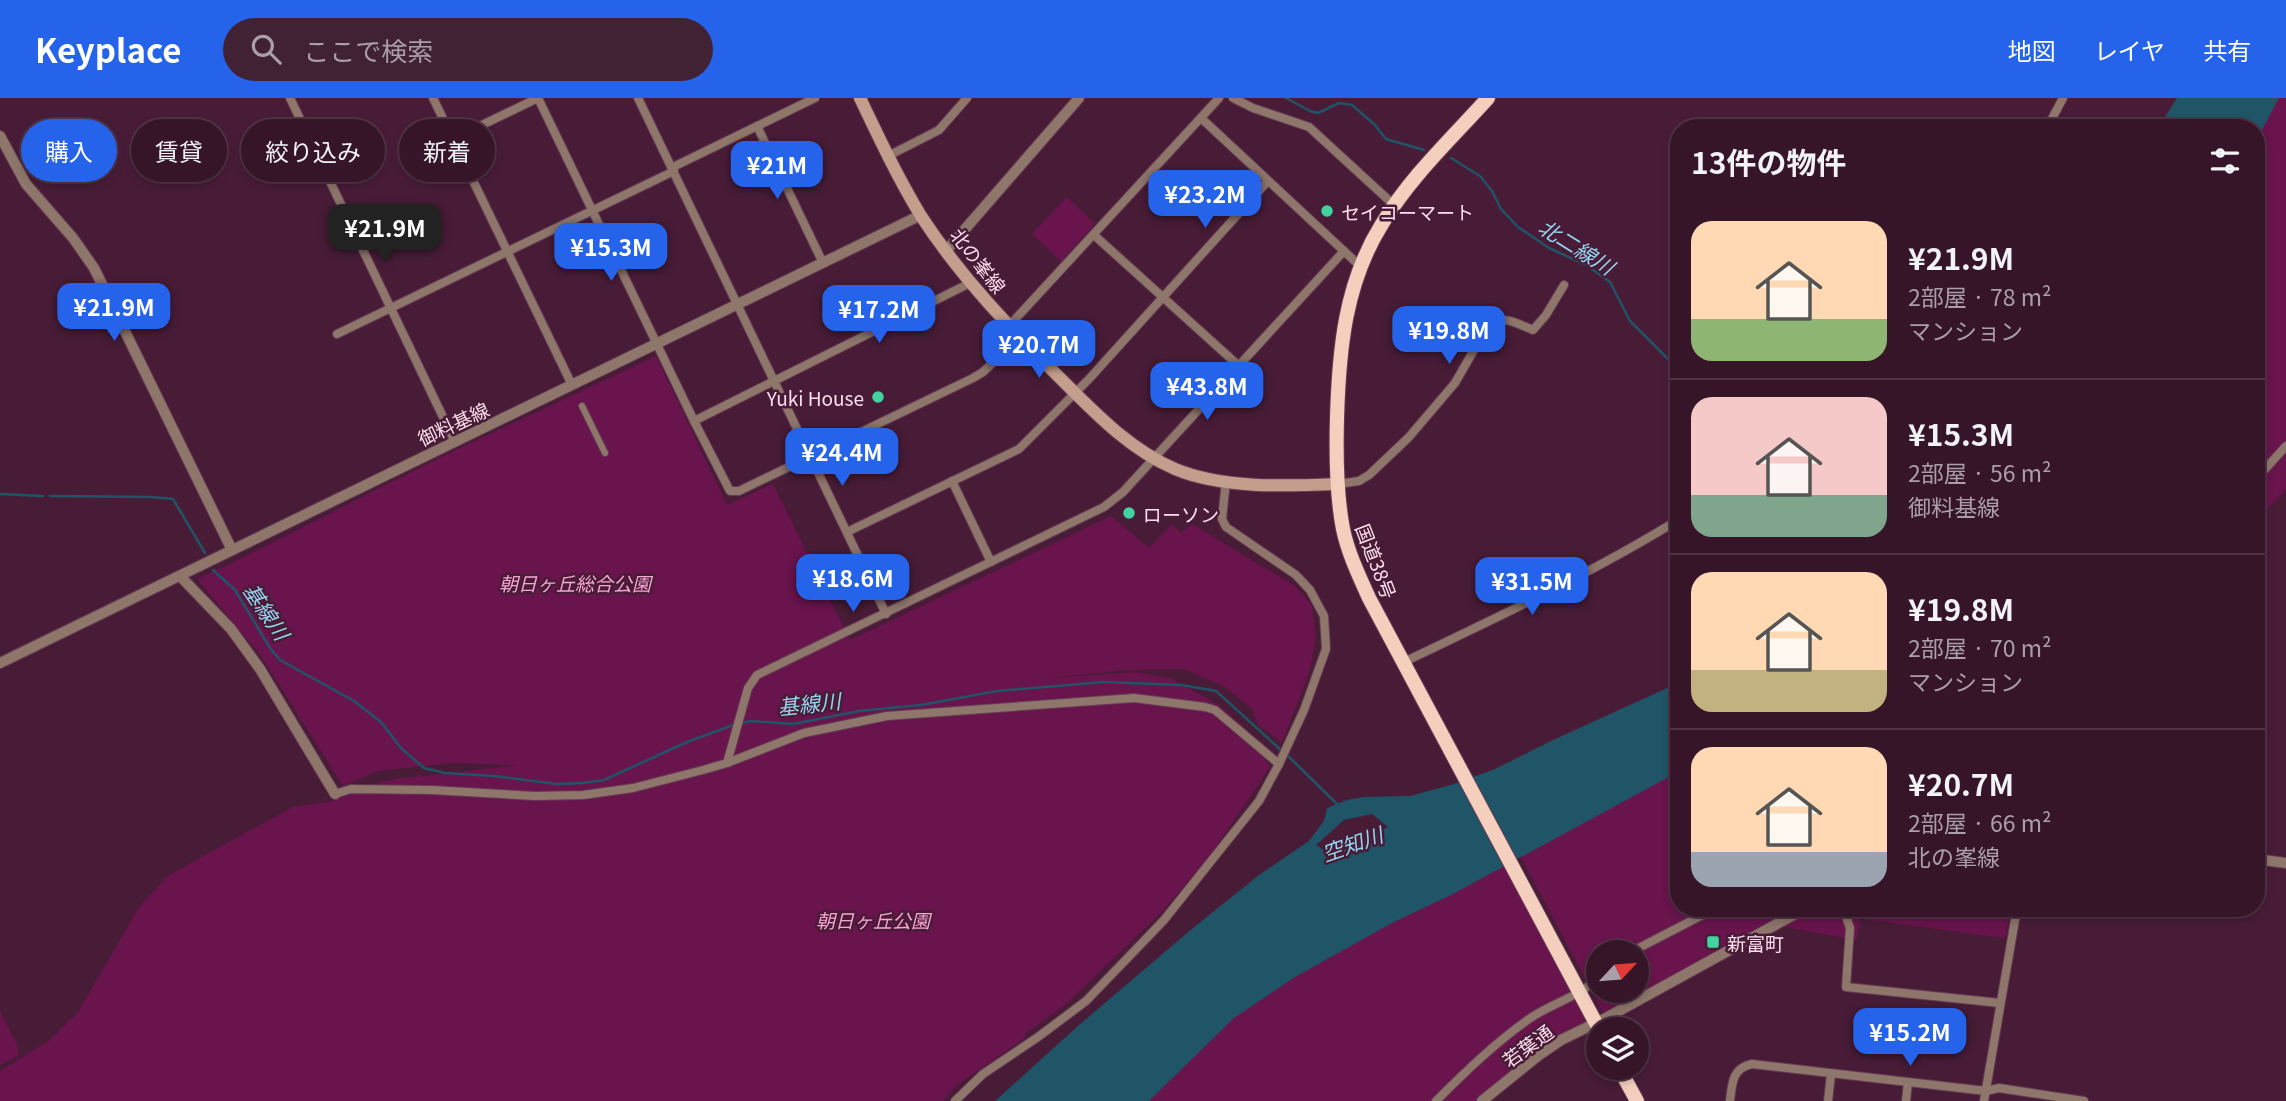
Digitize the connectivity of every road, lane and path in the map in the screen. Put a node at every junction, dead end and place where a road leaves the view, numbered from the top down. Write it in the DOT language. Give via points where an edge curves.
graph roads {
  1 [pos="290,98"];
  2 [pos="433,98"];
  3 [pos="638,98"];
  4 [pos="815,98"];
  5 [pos="860,98"];
  6 [pos="1079,98"];
  7 [pos="1219,98"];
  8 [pos="1233,98"];
  9 [pos="1488,98"];
  10 [pos="2063,98"];
  11 [pos="963,100"];
  12 [pos="1200,118"];
  13 [pos="443,119"];
  14 [pos="494,119"];
  15 [pos="2052,119"];
  16 [pos="757,126"];
  17 [pos="0,136"];
  18 [pos="888,156"];
  19 [pos="673,169"];
  20 [pos="1268,181"];
  21 [pos="474,182"];
  22 [pos="1394,205"];
  23 [pos="592,210"];
  24 [pos="921,215"];
  25 [pos="1094,235"];
  26 [pos="507,251"];
  27 [pos="946,251"];
  28 [pos="1344,251"];
  29 [pos="823,263"];
  30 [pos="1360,265"];
  31 [pos="970,283"];
  32 [pos="1564,285"];
  33 [pos="1163,298"];
  34 [pos="737,305"];
  35 [pos="391,308"];
  36 [pos="1009,326"];
  37 [pos="337,334"];
  38 [pos="1020,337"];
  39 [pos="657,344"];
  40 [pos="1239,366"];
  41 [pos="775,382"];
  42 [pos="572,385"];
  43 [pos="1074,393"];
  44 [pos="582,406"];
  45 [pos="694,421"];
  46 [pos="455,442"];
  47 [pos="2286,446"];
  48 [pos="605,453"];
  49 [pos="810,457"];
  50 [pos="1154,458"];
  51 [pos="2265,469"];
  52 [pos="952,481"];
  53 [pos="1226,481"];
  54 [pos="1338,484"];
  55 [pos="1670,525"];
  56 [pos="847,532"];
  57 [pos="233,550"];
  58 [pos="991,562"];
  59 [pos="180,576"];
  60 [pos="886,614"];
  61 [pos="1405,662"];
  62 [pos="0,663"];
  63 [pos="727,763"];
  64 [pos="1279,764"];
  65 [pos="335,794"];
  66 [pos="2265,860"];
  67 [pos="2286,863"];
  68 [pos="1699,917"];
  69 [pos="1790,917"];
  70 [pos="1846,917"];
  71 [pos="2015,917"];
  72 [pos="1649,943"];
  73 [pos="1586,987"];
  74 [pos="1578,988"];
  75 [pos="2000,1003"];
  76 [pos="1593,1017"];
  77 [pos="1614,1017"];
  78 [pos="1586,1031"];
  79 [pos="1831,1074"];
  80 [pos="1626,1080"];
  81 [pos="1908,1082"];
  82 [pos="1985,1096"];
  83 [pos="955,1101"];
  84 [pos="1436,1101"];
  85 [pos="1483,1101"];
  86 [pos="1637,1101"];
  87 [pos="1730,1101"];
  88 [pos="1828,1101"];
  89 [pos="1906,1101"];
  90 [pos="2084,1101"];
  1 -- 35 [label="street"];
  2 -- 13 [label="street"];
  3 -- 19 [label="street"];
  4 -- 16 [label="street"];
  5 -- 18 [label="main road, 北の峯線"];
  6 -- 27 [label="street"];
  7 -- 12 [label="street"];
  8 -- 22 [label="street" via="1309,127"];
  9 -- 22 [label="highway, 国道38号"];
  10 -- 15 [label="street"];
  11 -- 18 [label="street" via="939,130"];
  12 -- 20 [label="street"];
  12 -- 25 [label="street"];
  14 -- 23 [label="street" via="538,98"];
  16 -- 19 [label="street"];
  16 -- 29 [label="street"];
  17 -- 57 [label="street" via="26,184 94,268"];
  18 -- 24 [label="main road, 北の峯線"];
  19 -- 23 [label="street"];
  19 -- 34 [label="street"];
  20 -- 28 [label="street"];
  20 -- 33 [label="street"];
  21 -- 26 [label="street"];
  22 -- 30 [label="highway, 国道38号"];
  23 -- 26 [label="street"];
  23 -- 39 [label="street"];
  24 -- 27 [label="main road, 北の峯線"];
  24 -- 29 [label="street, 御料基線"];
  25 -- 33 [label="street"];
  25 -- 36 [label="street"];
  26 -- 35 [label="street"];
  26 -- 42 [label="street"];
  27 -- 31 [label="main road, 北の峯線"];
  28 -- 30 [label="street"];
  28 -- 40 [label="street"];
  29 -- 34 [label="street, 御料基線"];
  30 -- 54 [label="highway, 国道38号" via="1340,348"];
  31 -- 36 [label="main road, 北の峯線"];
  31 -- 41 [label="street"];
  32 -- 54 [label="street" via="1533,330 1508,319 1490,322 1455,383 1409,437 1370,475"];
  33 -- 40 [label="street"];
  33 -- 43 [label="street"];
  34 -- 39 [label="street, 御料基線"];
  34 -- 41 [label="street"];
  35 -- 37 [label="street"];
  35 -- 46 [label="street"];
  36 -- 38 [label="main road, 北の峯線"];
  38 -- 43 [label="main road, 北の峯線"];
  38 -- 49 [label="street" via="973,378"];
  39 -- 42 [label="street, 御料基線"];
  39 -- 45 [label="street"];
  40 -- 50 [label="street"];
  41 -- 45 [label="street"];
  41 -- 49 [label="street"];
  42 -- 46 [label="street, 御料基線"];
  43 -- 50 [label="main road, 北の峯線" via="1109,426"];
  43 -- 52 [label="street" via="1019,449"];
  44 -- 48 [label="street"];
  45 -- 49 [label="street" via="730,491 739,491"];
  46 -- 57 [label="street, 御料基線"];
  47 -- 51 [label="street"];
  49 -- 56 [label="street"];
  50 -- 53 [label="main road, 北の峯線" via="1189,474"];
  50 -- 58 [label="street" via="1104,507"];
  52 -- 56 [label="street"];
  52 -- 58 [label="street"];
  53 -- 54 [label="main road, 北の峯線"];
  53 -- 64 [label="street" via="1222,519 1226,527 1296,575 1324,616 1326,649"];
  54 -- 61 [label="highway, 国道38号" via="1350,553"];
  55 -- 61 [label="street" via="1596,569"];
  56 -- 60 [label="street"];
  57 -- 59 [label="street, 御料基線"];
  58 -- 60 [label="street"];
  59 -- 62 [label="street, 御料基線"];
  59 -- 65 [label="street" via="231,629 260,669"];
  60 -- 63 [label="street" via="757,675 748,688"];
  61 -- 74 [label="highway, 国道38号"];
  63 -- 64 [label="street" via="804,733 887,716 1134,698 1215,710"];
  63 -- 65 [label="street" via="633,788 583,795 351,789"];
  64 -- 83 [label="street" via="1259,801 1164,920 1123,963 1086,1001 983,1074"];
  66 -- 67 [label="street"];
  68 -- 72 [label="street"];
  69 -- 77 [label="street, 若葉通"];
  70 -- 75 [label="street" via="1850,928 1846,987"];
  71 -- 75 [label="street"];
  73 -- 74 [label="street"];
  74 -- 76 [label="highway, 国道38号"];
  74 -- 84 [label="street" via="1509,1033"];
  75 -- 82 [label="street"];
  78 -- 85 [label="street, 若葉通" via="1539,1055"];
  79 -- 81 [label="street"];
  79 -- 87 [label="street" via="1745,1065 1733,1078"];
  79 -- 88 [label="street"];
  80 -- 86 [label="highway"];
  81 -- 82 [label="street"];
  81 -- 89 [label="street"];
  82 -- 90 [label="street" via="2000,1088"];
}
